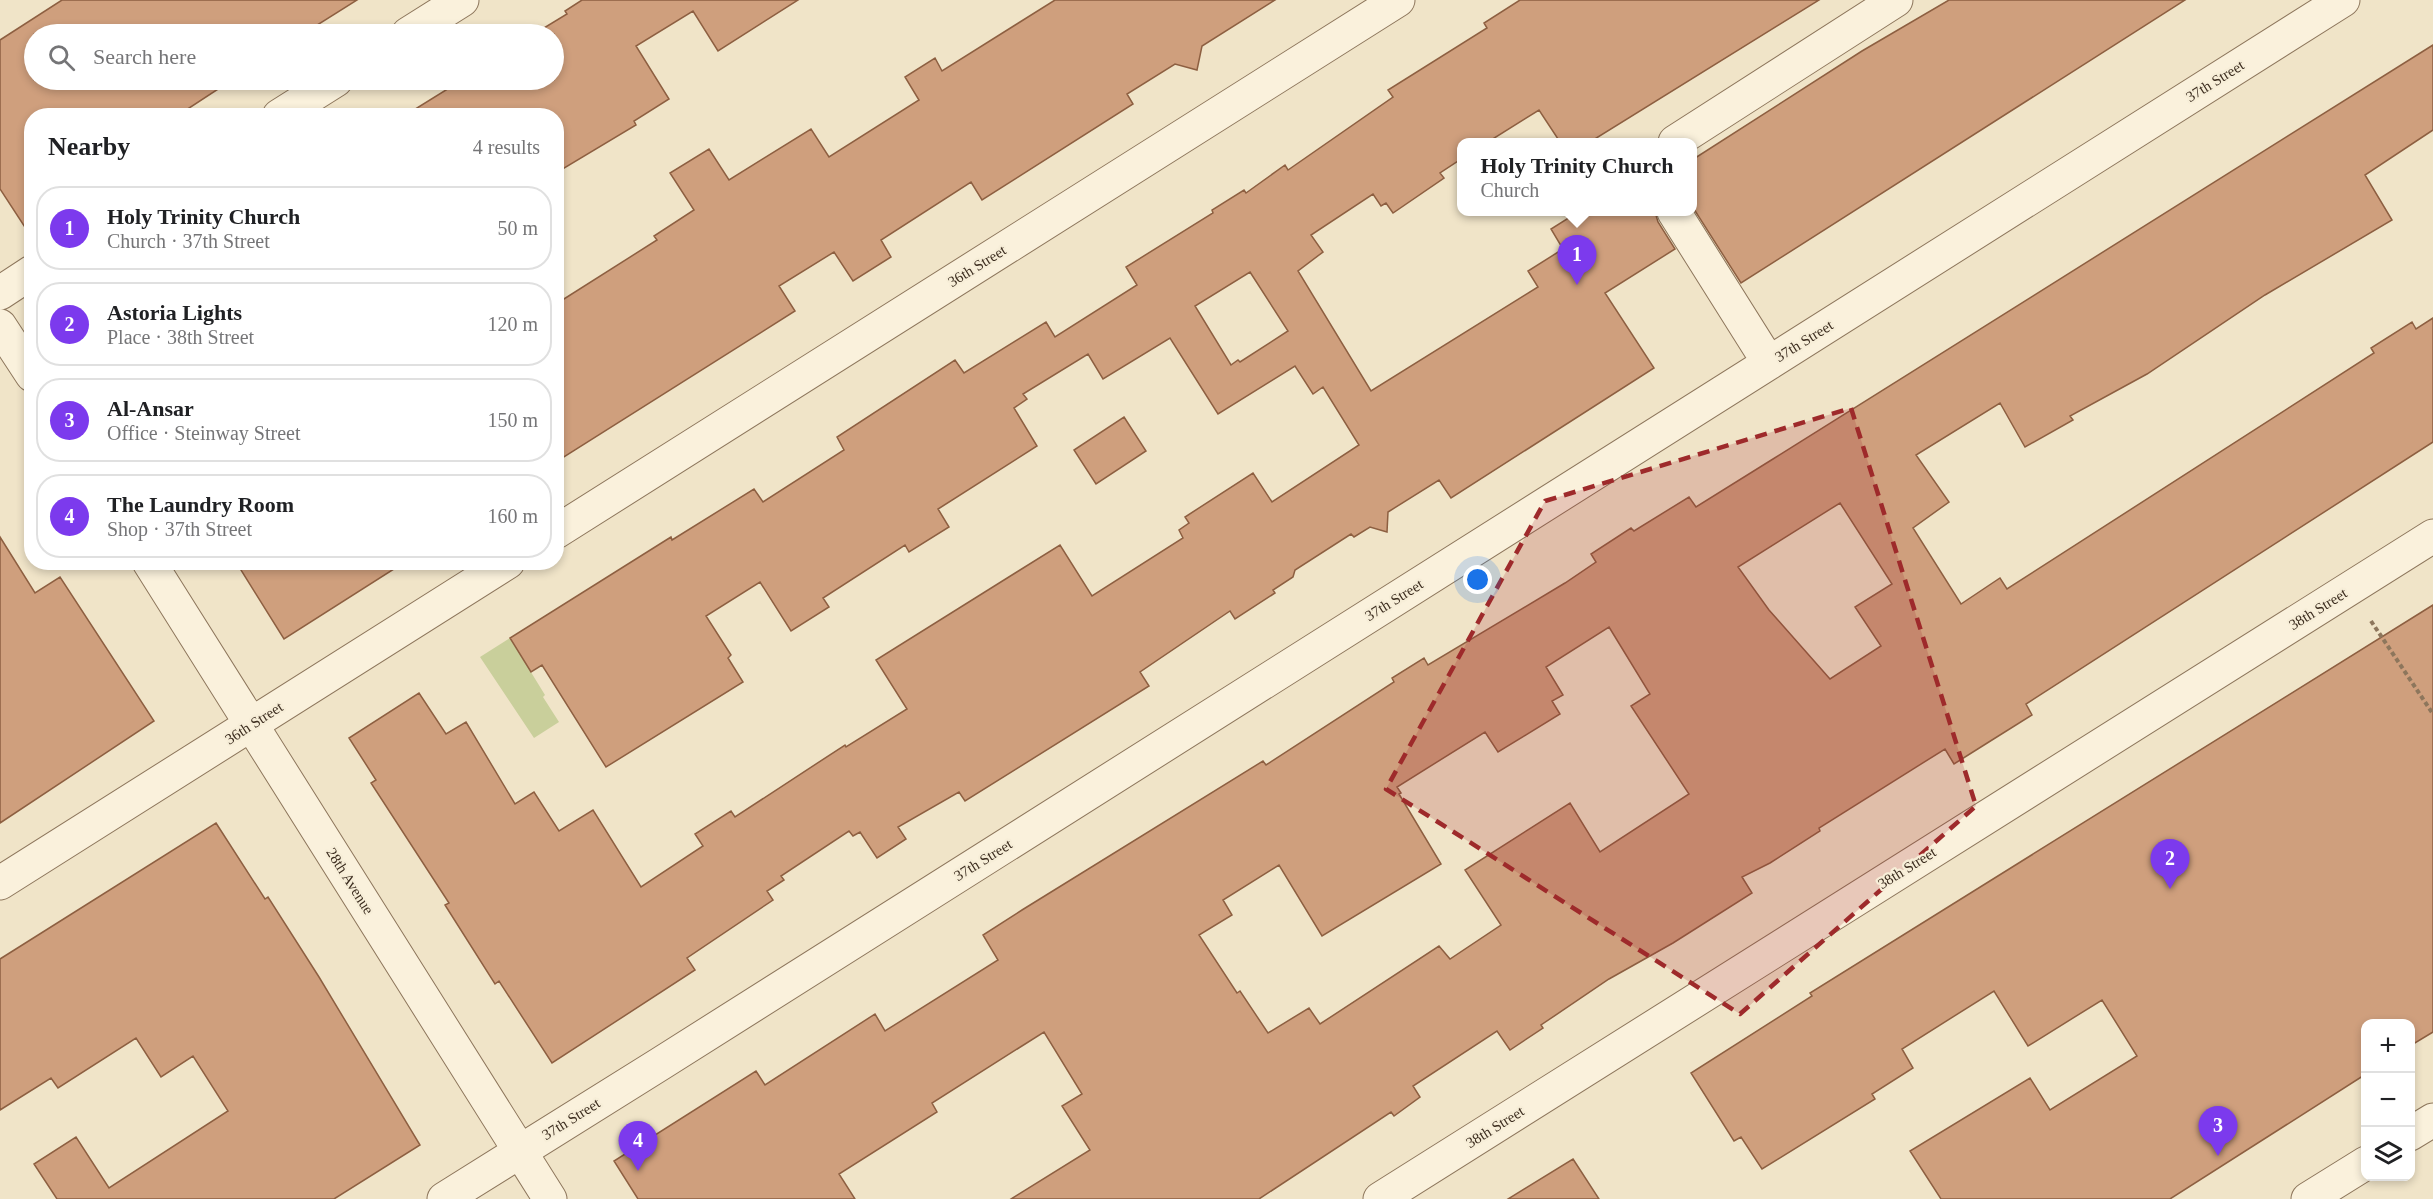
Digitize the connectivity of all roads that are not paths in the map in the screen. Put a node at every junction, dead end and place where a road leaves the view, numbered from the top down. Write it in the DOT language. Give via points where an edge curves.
graph roads {
  1 [pos="462,0"];
  2 [pos="1398,0"];
  3 [pos="1896,0"];
  4 [pos="2343,0"];
  5 [pos="424,24"];
  6 [pos="320,90"];
  7 [pos="292,108"];
  8 [pos="1681,138"];
  9 [pos="1677,216"];
  10 [pos="24,277"];
  11 [pos="0,293"];
  12 [pos="0,326"];
  13 [pos="24,363"];
  14 [pos="1769,363"];
  15 [pos="564,527"];
  16 [pos="2433,536"];
  17 [pos="154,570"];
  18 [pos="495,570"];
  19 [pos="252,725"];
  20 [pos="0,883"];
  21 [pos="2433,1120"];
  22 [pos="2415,1131"];
  23 [pos="520,1151"];
  24 [pos="2361,1166"];
  25 [pos="444,1199"];
  26 [pos="550,1199"];
  27 [pos="1380,1199"];
  28 [pos="2308,1199"];
  1 -- 5 [label="street"];
  2 -- 15 [label="street, 36th Street"];
  3 -- 8 [label="street"];
  4 -- 14 [label="street, 37th Street"];
  6 -- 7 [label="street"];
  9 -- 14 [label="street"];
  10 -- 11 [label="street"];
  12 -- 13 [label="street"];
  14 -- 23 [label="street, 37th Street"];
  16 -- 27 [label="street, 38th Street"];
  17 -- 19 [label="street, 28th Avenue"];
  18 -- 19 [label="street, 36th Street"];
  19 -- 20 [label="street, 36th Street"];
  19 -- 23 [label="street, 28th Avenue"];
  21 -- 22 [label="street"];
  23 -- 25 [label="street, 37th Street"];
  23 -- 26 [label="street, 28th Avenue"];
  24 -- 28 [label="street"];
}
